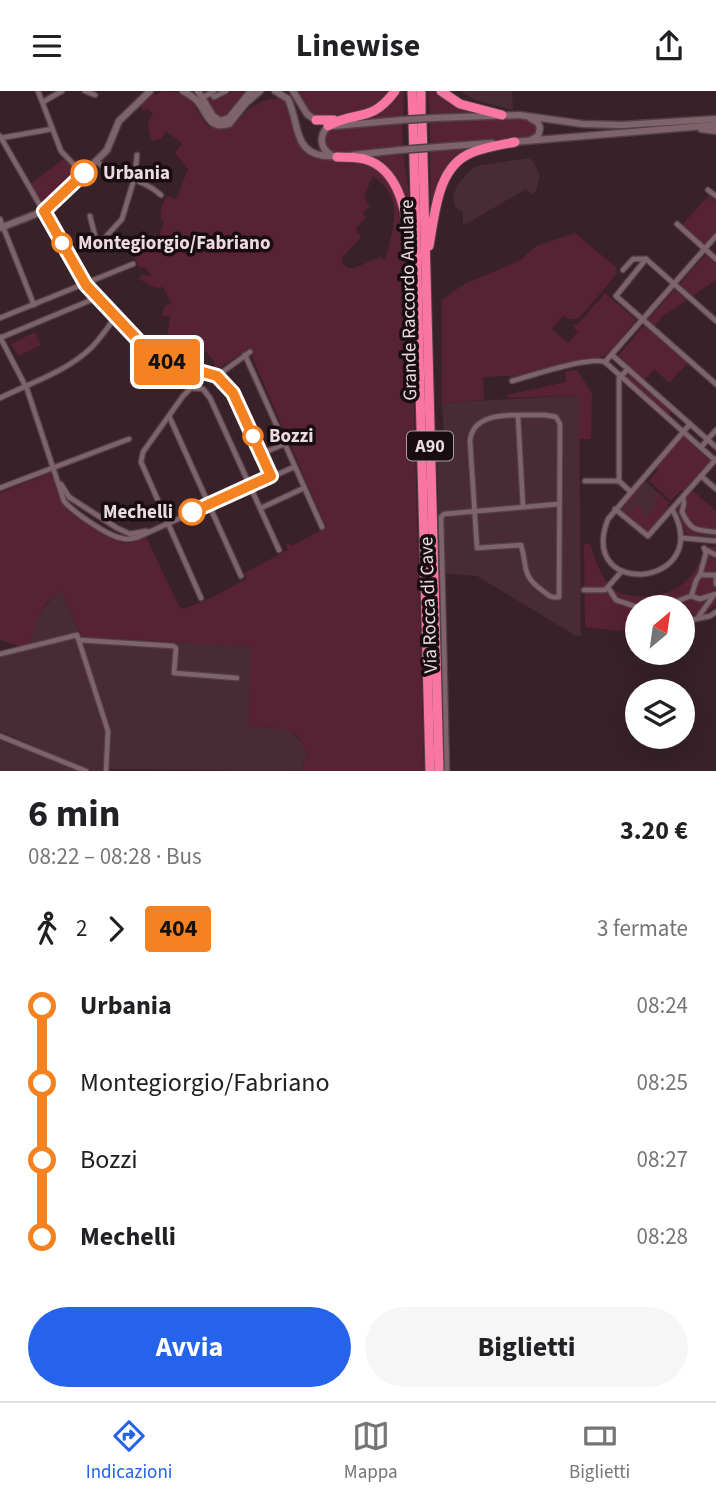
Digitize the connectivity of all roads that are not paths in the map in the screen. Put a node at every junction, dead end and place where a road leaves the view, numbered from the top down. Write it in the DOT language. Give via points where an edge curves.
graph roads {
  1 [pos="38,91"];
  2 [pos="61,91"];
  3 [pos="85,91"];
  4 [pos="150,91"];
  5 [pos="183,91"];
  6 [pos="192,91"];
  7 [pos="226,91"];
  8 [pos="251,91"];
  9 [pos="260,91"];
  10 [pos="275,91"];
  11 [pos="395,91"];
  12 [pos="412,91"];
  13 [pos="421,91"];
  14 [pos="441,91"];
  15 [pos="213,92"];
  16 [pos="294,92"];
  17 [pos="284,93"];
  18 [pos="95,95"];
  19 [pos="199,97"];
  20 [pos="43,103"];
  21 [pos="502,115"];
  22 [pos="519,115"];
  23 [pos="716,118"];
  24 [pos="350,119"];
  25 [pos="417,119"];
  26 [pos="316,120"];
  27 [pos="221,123"];
  28 [pos="716,125"];
  29 [pos="328,126"];
  30 [pos="689,127"];
  31 [pos="52,129"];
  32 [pos="716,131"];
  33 [pos="0,138"];
  34 [pos="530,141"];
  35 [pos="514,142"];
  36 [pos="138,155"];
  37 [pos="337,156"];
  38 [pos="96,161"];
  39 [pos="83,174"];
  40 [pos="134,179"];
  41 [pos="708,190"];
  42 [pos="161,195"];
  43 [pos="716,196"];
  44 [pos="44,211"];
  45 [pos="90,216"];
  46 [pos="0,219"];
  47 [pos="677,224"];
  48 [pos="2,228"];
  49 [pos="716,236"];
  50 [pos="705,249"];
  51 [pos="646,259"];
  52 [pos="716,259"];
  53 [pos="133,264"];
  54 [pos="421,270"];
  55 [pos="623,270"];
  56 [pos="674,284"];
  57 [pos="86,285"];
  58 [pos="96,298"];
  59 [pos="34,305"];
  60 [pos="115,317"];
  61 [pos="0,318"];
  62 [pos="642,320"];
  63 [pos="716,321"];
  64 [pos="0,338"];
  65 [pos="612,355"];
  66 [pos="605,362"];
  67 [pos="628,369"];
  68 [pos="217,376"];
  69 [pos="620,377"];
  70 [pos="512,381"];
  71 [pos="716,384"];
  72 [pos="26,385"];
  73 [pos="0,398"];
  74 [pos="675,411"];
  75 [pos="169,416"];
  76 [pos="518,416"];
  77 [pos="668,419"];
  78 [pos="690,424"];
  79 [pos="716,431"];
  80 [pos="683,432"];
  81 [pos="129,439"];
  82 [pos="708,440"];
  83 [pos="284,444"];
  84 [pos="701,447"];
  85 [pos="716,447"];
  86 [pos="261,454"];
  87 [pos="715,459"];
  88 [pos="54,467"];
  89 [pos="294,467"];
  90 [pos="271,476"];
  91 [pos="701,476"];
  92 [pos="584,481"];
  93 [pos="619,481"];
  94 [pos="250,485"];
  95 [pos="0,488"];
  96 [pos="304,488"];
  97 [pos="716,489"];
  98 [pos="631,492"];
  99 [pos="683,497"];
  100 [pos="209,504"];
  101 [pos="559,504"];
  102 [pos="523,507"];
  103 [pos="260,508"];
  104 [pos="615,509"];
  105 [pos="672,509"];
  106 [pos="475,512"];
  107 [pos="167,522"];
  108 [pos="322,527"];
  109 [pos="716,532"];
  110 [pos="683,538"];
  111 [pos="716,541"];
  112 [pos="279,550"];
  113 [pos="716,555"];
  114 [pos="622,571"];
  115 [pos="701,575"];
  116 [pos="241,576"];
  117 [pos="716,576"];
  118 [pos="716,585"];
  119 [pos="609,589"];
  120 [pos="584,590"];
  121 [pos="716,593"];
  122 [pos="692,595"];
  123 [pos="695,597"];
  124 [pos="201,598"];
  125 [pos="625,603"];
  126 [pos="716,612"];
  127 [pos="699,616"];
  128 [pos="695,619"];
  129 [pos="79,640"];
  130 [pos="0,655"];
  131 [pos="237,678"];
  132 [pos="0,736"];
  133 [pos="86,771"];
  134 [pos="106,771"];
  135 [pos="430,771"];
  136 [pos="439,771"];
  137 [pos="447,771"];
  1 -- 20 [label="street"];
  2 -- 20 [label="street"];
  3 -- 18 [label="street"];
  4 -- 38 [label="main road" via="119,121 110,147"];
  5 -- 19 [label="main road"];
  6 -- 19 [label="street"];
  7 -- 15 [label="street" via="214,97"];
  8 -- 27 [label="main road"];
  9 -- 27 [label="main road" via="233,120"];
  10 -- 17 [label="main road"];
  11 -- 24 [label="highway" via="374,111"];
  12 -- 25 [label="highway, Grande Raccordo Anulare / A90"];
  13 -- 25 [label="highway, Grande Raccordo Anulare / A90"];
  14 -- 21 [label="highway" via="460,104"];
  15 -- 19 [label="street"];
  16 -- 26 [label="main road"];
  17 -- 37 [label="main road" via="302,142 318,155"];
  19 -- 27 [label="main road" via="209,121"];
  20 -- 31 [label="street"];
  21 -- 22 [label="main road"];
  21 -- 29 [label="main road, bridge"];
  22 -- 23 [label="main road" via="622,125"];
  22 -- 34 [label="main road" via="539,124 539,134"];
  24 -- 26 [label="highway"];
  24 -- 29 [label="highway"];
  25 -- 54 [label="highway, Grande Raccordo Anulare / A90"];
  26 -- 29 [label="main road"];
  28 -- 30 [label="main road"];
  29 -- 37 [label="main road" via="322,144 327,153"];
  30 -- 32 [label="main road"];
  30 -- 34 [label="main road"];
  31 -- 33 [label="street"];
  31 -- 39 [label="street" via="61,151"];
  33 -- 44 [label="street"];
  34 -- 35 [label="main road"];
  35 -- 37 [label="main road, bridge"];
  35 -- 54 [label="highway" via="470,153 449,172 440,190"];
  36 -- 40 [label="street"];
  37 -- 54 [label="highway" via="370,161 393,181"];
  38 -- 39 [label="main road"];
  38 -- 40 [label="street"];
  39 -- 44 [label="main road"];
  40 -- 42 [label="street"];
  40 -- 45 [label="street" via="122,219 102,242 95,236"];
  41 -- 43 [label="street"];
  44 -- 48 [label="main road"];
  44 -- 57 [label="street"];
  46 -- 48 [label="street"];
  47 -- 50 [label="street"];
  48 -- 59 [label="street"];
  49 -- 50 [label="street"];
  50 -- 52 [label="street"];
  50 -- 56 [label="street"];
  51 -- 55 [label="street" via="634,259"];
  51 -- 56 [label="street"];
  51 -- 62 [label="street" via="615,295"];
  53 -- 57 [label="street"];
  54 -- 135 [label="highway, Grande Raccordo Anulare / A90"];
  54 -- 136 [label="highway, Grande Raccordo Anulare / A90"];
  56 -- 62 [label="street"];
  56 -- 63 [label="street"];
  57 -- 58 [label="street"];
  57 -- 59 [label="street"];
  58 -- 60 [label="street"];
  58 -- 64 [label="street"];
  59 -- 61 [label="street"];
  60 -- 68 [label="street" via="155,358"];
  60 -- 72 [label="street" via="84,354"];
  62 -- 65 [label="street"];
  62 -- 71 [label="street"];
  64 -- 72 [label="street"];
  65 -- 66 [label="street"];
  65 -- 67 [label="street"];
  66 -- 69 [label="street"];
  66 -- 70 [label="street" via="582,362"];
  67 -- 69 [label="street"];
  67 -- 74 [label="street"];
  68 -- 83 [label="street" via="248,353"];
  68 -- 86 [label="street" via="233,393"];
  69 -- 77 [label="street"];
  69 -- 93 [label="street"];
  72 -- 73 [label="street"];
  72 -- 88 [label="street"];
  74 -- 77 [label="street"];
  74 -- 78 [label="street"];
  75 -- 94 [label="street" via="189,389 204,390"];
  75 -- 100 [label="street"];
  75 -- 107 [label="street" via="141,458"];
  76 -- 101 [label="street" via="549,415 559,420"];
  76 -- 102 [label="street"];
  76 -- 106 [label="street" via="486,418 473,428"];
  77 -- 80 [label="street"];
  78 -- 80 [label="street"];
  78 -- 82 [label="street"];
  79 -- 82 [label="street"];
  80 -- 84 [label="street"];
  80 -- 98 [label="street"];
  81 -- 88 [label="street"];
  82 -- 84 [label="street"];
  82 -- 85 [label="street"];
  83 -- 86 [label="street"];
  83 -- 89 [label="street"];
  84 -- 87 [label="street"];
  86 -- 90 [label="street"];
  87 -- 91 [label="street"];
  88 -- 95 [label="street"];
  88 -- 107 [label="street" via="71,499 125,533 147,531"];
  89 -- 90 [label="street"];
  89 -- 96 [label="street"];
  90 -- 94 [label="street"];
  91 -- 97 [label="street"];
  91 -- 99 [label="street"];
  92 -- 93 [label="street"];
  93 -- 98 [label="street"];
  94 -- 100 [label="street"];
  94 -- 103 [label="street"];
  96 -- 103 [label="street"];
  96 -- 108 [label="street"];
  98 -- 104 [label="street"];
  99 -- 105 [label="street"];
  99 -- 109 [label="street" via="682,512 689,525"];
  100 -- 107 [label="street"];
  100 -- 116 [label="street"];
  101 -- 102 [label="street, Via Rocca di Cave"];
  101 -- 106 [label="street" via="556,598 528,579 521,545 477,548"];
  102 -- 106 [label="street, Via Rocca di Cave"];
  103 -- 112 [label="street"];
  104 -- 105 [label="street" via="647,536"];
  104 -- 114 [label="street" via="604,541 610,558"];
  105 -- 110 [label="street"];
  106 -- 137 [label="street, Via Rocca di Cave" via="440,517"];
  107 -- 124 [label="street"];
  110 -- 111 [label="street"];
  110 -- 114 [label="street" via="675,559 663,570 646,575"];
  113 -- 115 [label="street" via="705,549"];
  114 -- 120 [label="street" via="605,590"];
  115 -- 117 [label="street"];
  115 -- 122 [label="street"];
  117 -- 118 [label="street"];
  119 -- 125 [label="street" via="616,600"];
  121 -- 123 [label="street"];
  121 -- 127 [label="street"];
  126 -- 128 [label="street"];
  129 -- 130 [label="street" via="77,635"];
  129 -- 131 [label="street" via="173,646 174,673"];
  129 -- 134 [label="street" via="108,731"];
  132 -- 133 [label="street"];
}
